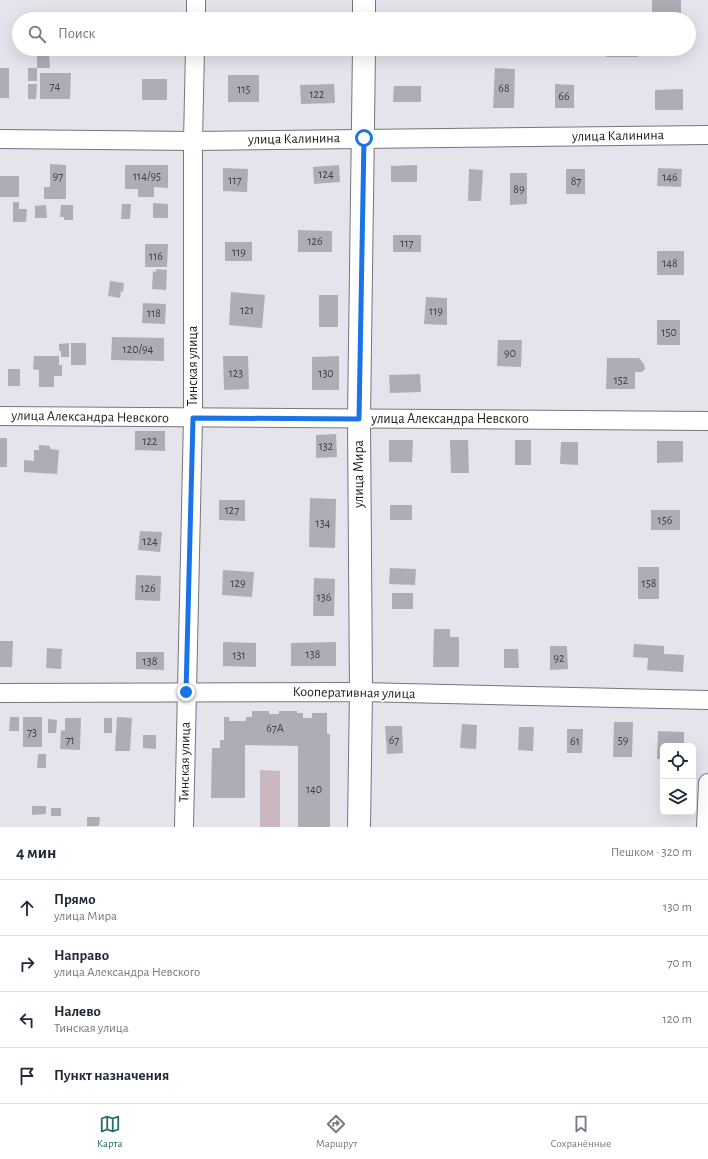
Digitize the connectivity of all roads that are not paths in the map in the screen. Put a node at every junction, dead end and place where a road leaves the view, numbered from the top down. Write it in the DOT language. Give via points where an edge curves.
graph roads {
  1 [pos="196,0"];
  2 [pos="364,0"];
  3 [pos="196,12"];
  4 [pos="364,12"];
  5 [pos="195,56"];
  6 [pos="364,56"];
  7 [pos="708,135"];
  8 [pos="364,138"];
  9 [pos="0,139"];
  10 [pos="193,141"];
  11 [pos="0,416"];
  12 [pos="193,418"];
  13 [pos="359,419"];
  14 [pos="708,420"];
  15 [pos="186,692"];
  16 [pos="361,692"];
  17 [pos="0,693"];
  18 [pos="708,700"];
  19 [pos="708,783"];
  20 [pos="184,827"];
  21 [pos="359,827"];
  22 [pos="706,827"];
  1 -- 3 [label="street"];
  2 -- 4 [label="main road"];
  5 -- 10 [label="street, Тинская улица"];
  6 -- 8 [label="main road, улица Мира"];
  7 -- 8 [label="street, улица Калинина"];
  8 -- 10 [label="street, улица Калинина"];
  8 -- 13 [label="main road, улица Мира"];
  9 -- 10 [label="street, улица Калинина"];
  10 -- 12 [label="street, Тинская улица"];
  11 -- 12 [label="street, улица Александра Невского"];
  12 -- 13 [label="street, улица Александра Невского"];
  12 -- 15 [label="street, Тинская улица"];
  13 -- 14 [label="street, улица Александра Невского"];
  13 -- 16 [label="main road, улица Мира"];
  15 -- 16 [label="street, Кооперативная улица"];
  15 -- 17 [label="street, Кооперативная улица"];
  15 -- 20 [label="street, Тинская улица"];
  16 -- 18 [label="street, Кооперативная улица"];
  16 -- 21 [label="main road, улица Мира"];
  19 -- 22 [label="street"];
}
